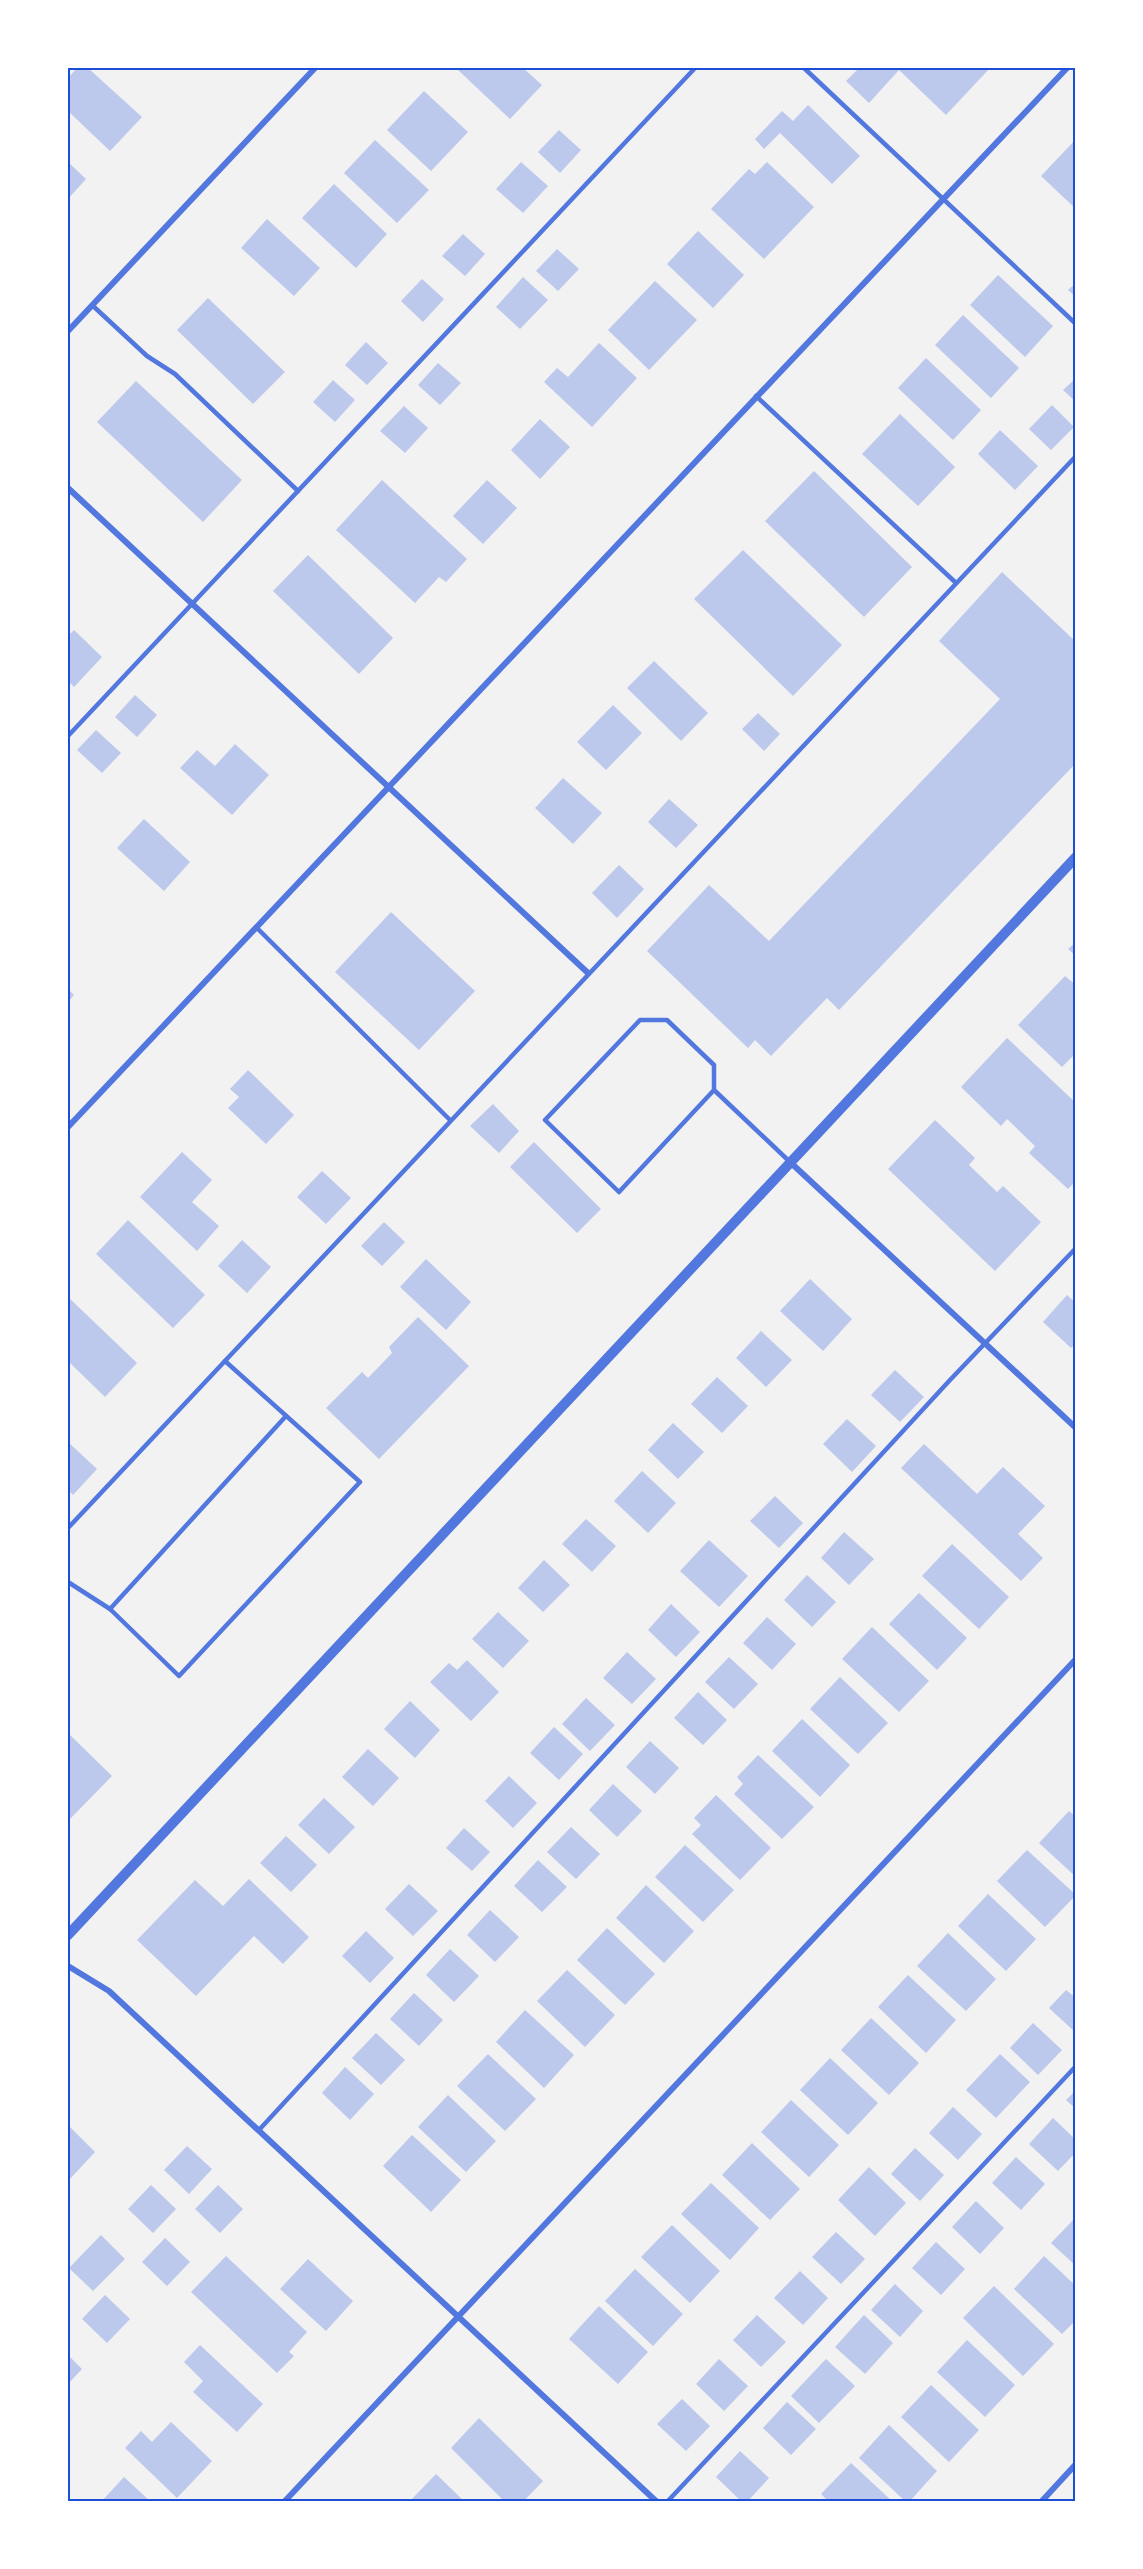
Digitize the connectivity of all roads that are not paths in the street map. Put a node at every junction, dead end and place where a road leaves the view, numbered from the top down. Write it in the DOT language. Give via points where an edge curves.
graph roads {
  1 [pos="315,68"];
  2 [pos="695,68"];
  3 [pos="804,68"];
  4 [pos="1067,68"];
  5 [pos="943,199"];
  6 [pos="92,305"];
  7 [pos="1076,324"];
  8 [pos="68,331"];
  9 [pos="756,396"];
  10 [pos="1076,456"];
  11 [pos="68,488"];
  12 [pos="298,490"];
  13 [pos="955,582"];
  14 [pos="192,604"];
  15 [pos="68,735"];
  16 [pos="388,787"];
  17 [pos="1076,858"];
  18 [pos="256,927"];
  19 [pos="588,973"];
  20 [pos="714,1090"];
  21 [pos="450,1120"];
  22 [pos="68,1127"];
  23 [pos="790,1162"];
  24 [pos="1076,1248"];
  25 [pos="985,1343"];
  26 [pos="225,1361"];
  27 [pos="286,1416"];
  28 [pos="1076,1428"];
  29 [pos="68,1528"];
  30 [pos="68,1582"];
  31 [pos="110,1609"];
  32 [pos="1076,1659"];
  33 [pos="68,1935"];
  34 [pos="68,1966"];
  35 [pos="1076,2066"];
  36 [pos="259,2130"];
  37 [pos="459,2316"];
  38 [pos="1076,2464"];
  39 [pos="284,2502"];
  40 [pos="657,2502"];
  41 [pos="667,2502"];
  42 [pos="1041,2502"];
  1 -- 6 [label="street"];
  2 -- 12 [label="lane"];
  3 -- 5 [label="lane"];
  4 -- 5 [label="street"];
  5 -- 7 [label="lane"];
  5 -- 9 [label="street"];
  6 -- 8 [label="street"];
  6 -- 12 [label="lane" via="147,356 175,374"];
  9 -- 13 [label="lane"];
  9 -- 16 [label="street"];
  10 -- 13 [label="lane"];
  11 -- 14 [label="street"];
  12 -- 14 [label="lane"];
  13 -- 19 [label="lane"];
  14 -- 15 [label="lane"];
  14 -- 16 [label="street"];
  16 -- 18 [label="street"];
  16 -- 19 [label="street"];
  17 -- 23 [label="street"];
  18 -- 21 [label="lane"];
  18 -- 22 [label="street"];
  19 -- 21 [label="lane"];
  20 -- 20 [label="lane" via="714,1065 667,1020 640,1020 544,1120 619,1192"];
  20 -- 23 [label="lane"];
  21 -- 26 [label="lane"];
  23 -- 25 [label="street"];
  23 -- 33 [label="street"];
  24 -- 25 [label="lane"];
  25 -- 28 [label="street"];
  25 -- 36 [label="lane"];
  26 -- 27 [label="lane"];
  26 -- 29 [label="lane"];
  27 -- 31 [label="lane"];
  27 -- 31 [label="lane" via="360,1482 179,1676"];
  30 -- 31 [label="lane"];
  32 -- 37 [label="street"];
  34 -- 36 [label="street" via="110,1990"];
  35 -- 41 [label="lane"];
  36 -- 37 [label="street"];
  37 -- 39 [label="street"];
  37 -- 40 [label="street"];
  38 -- 42 [label="street"];
}
